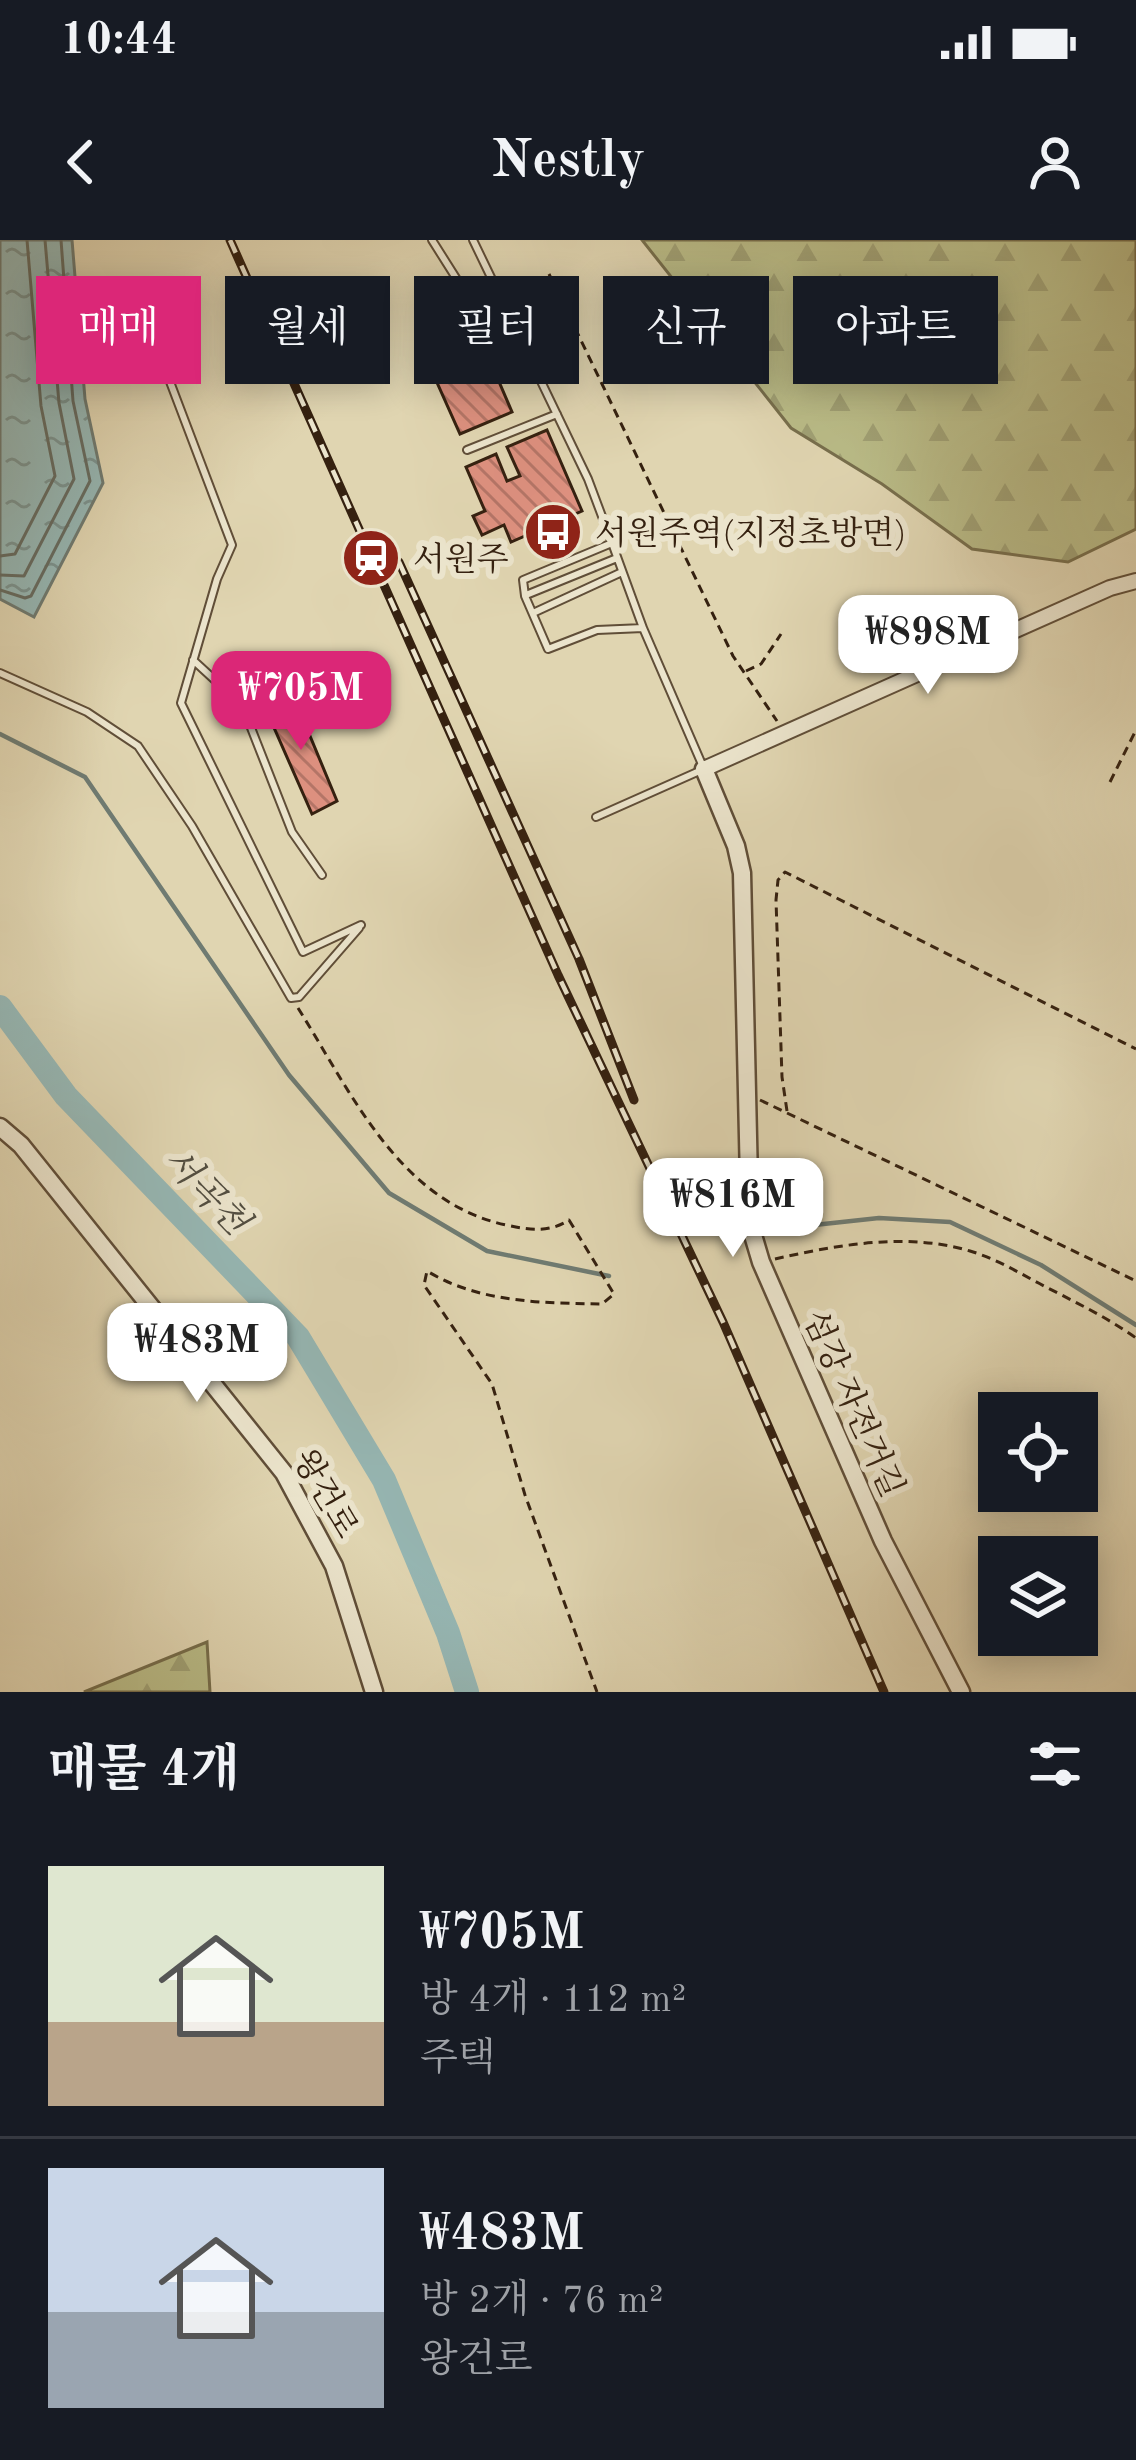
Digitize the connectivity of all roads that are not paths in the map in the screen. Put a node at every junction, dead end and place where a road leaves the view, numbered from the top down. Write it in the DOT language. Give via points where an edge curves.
graph roads {
  1 [pos="432,240"];
  2 [pos="473,240"];
  3 [pos="455,276"];
  4 [pos="491,276"];
  5 [pos="171,384"];
  6 [pos="543,384"];
  7 [pos="557,414"];
  8 [pos="467,450"];
  9 [pos="612,543"];
  10 [pos="617,558"];
  11 [pos="622,572"];
  12 [pos="1136,581"];
  13 [pos="524,596"];
  14 [pos="532,614"];
  15 [pos="643,628"];
  16 [pos="193,660"];
  17 [pos="0,673"];
  18 [pos="704,769"];
  19 [pos="596,817"];
  20 [pos="322,875"];
  21 [pos="0,1127"];
  22 [pos="374,1692"];
  23 [pos="961,1692"];
  1 -- 3 [label="lane"];
  2 -- 4 [label="lane"];
  5 -- 16 [label="lane" via="232,545"];
  6 -- 7 [label="lane"];
  7 -- 8 [label="lane"];
  7 -- 9 [label="lane"];
  9 -- 10 [label="lane"];
  9 -- 13 [label="lane" via="526,577"];
  10 -- 11 [label="lane"];
  10 -- 13 [label="lane"];
  11 -- 14 [label="lane"];
  11 -- 15 [label="lane"];
  12 -- 18 [label="street"];
  13 -- 14 [label="lane"];
  14 -- 15 [label="lane" via="548,649 597,630"];
  15 -- 18 [label="lane"];
  16 -- 17 [label="lane" via="181,703 303,952 362,925 299,997 292,998 138,746 87,712"];
  16 -- 20 [label="lane" via="242,705 292,832"];
  18 -- 19 [label="lane"];
  18 -- 23 [label="street, 섬강 자전거길" via="742,873 750,1226 883,1541"];
  21 -- 22 [label="street, 왕건로" via="284,1473 334,1566"];
}
